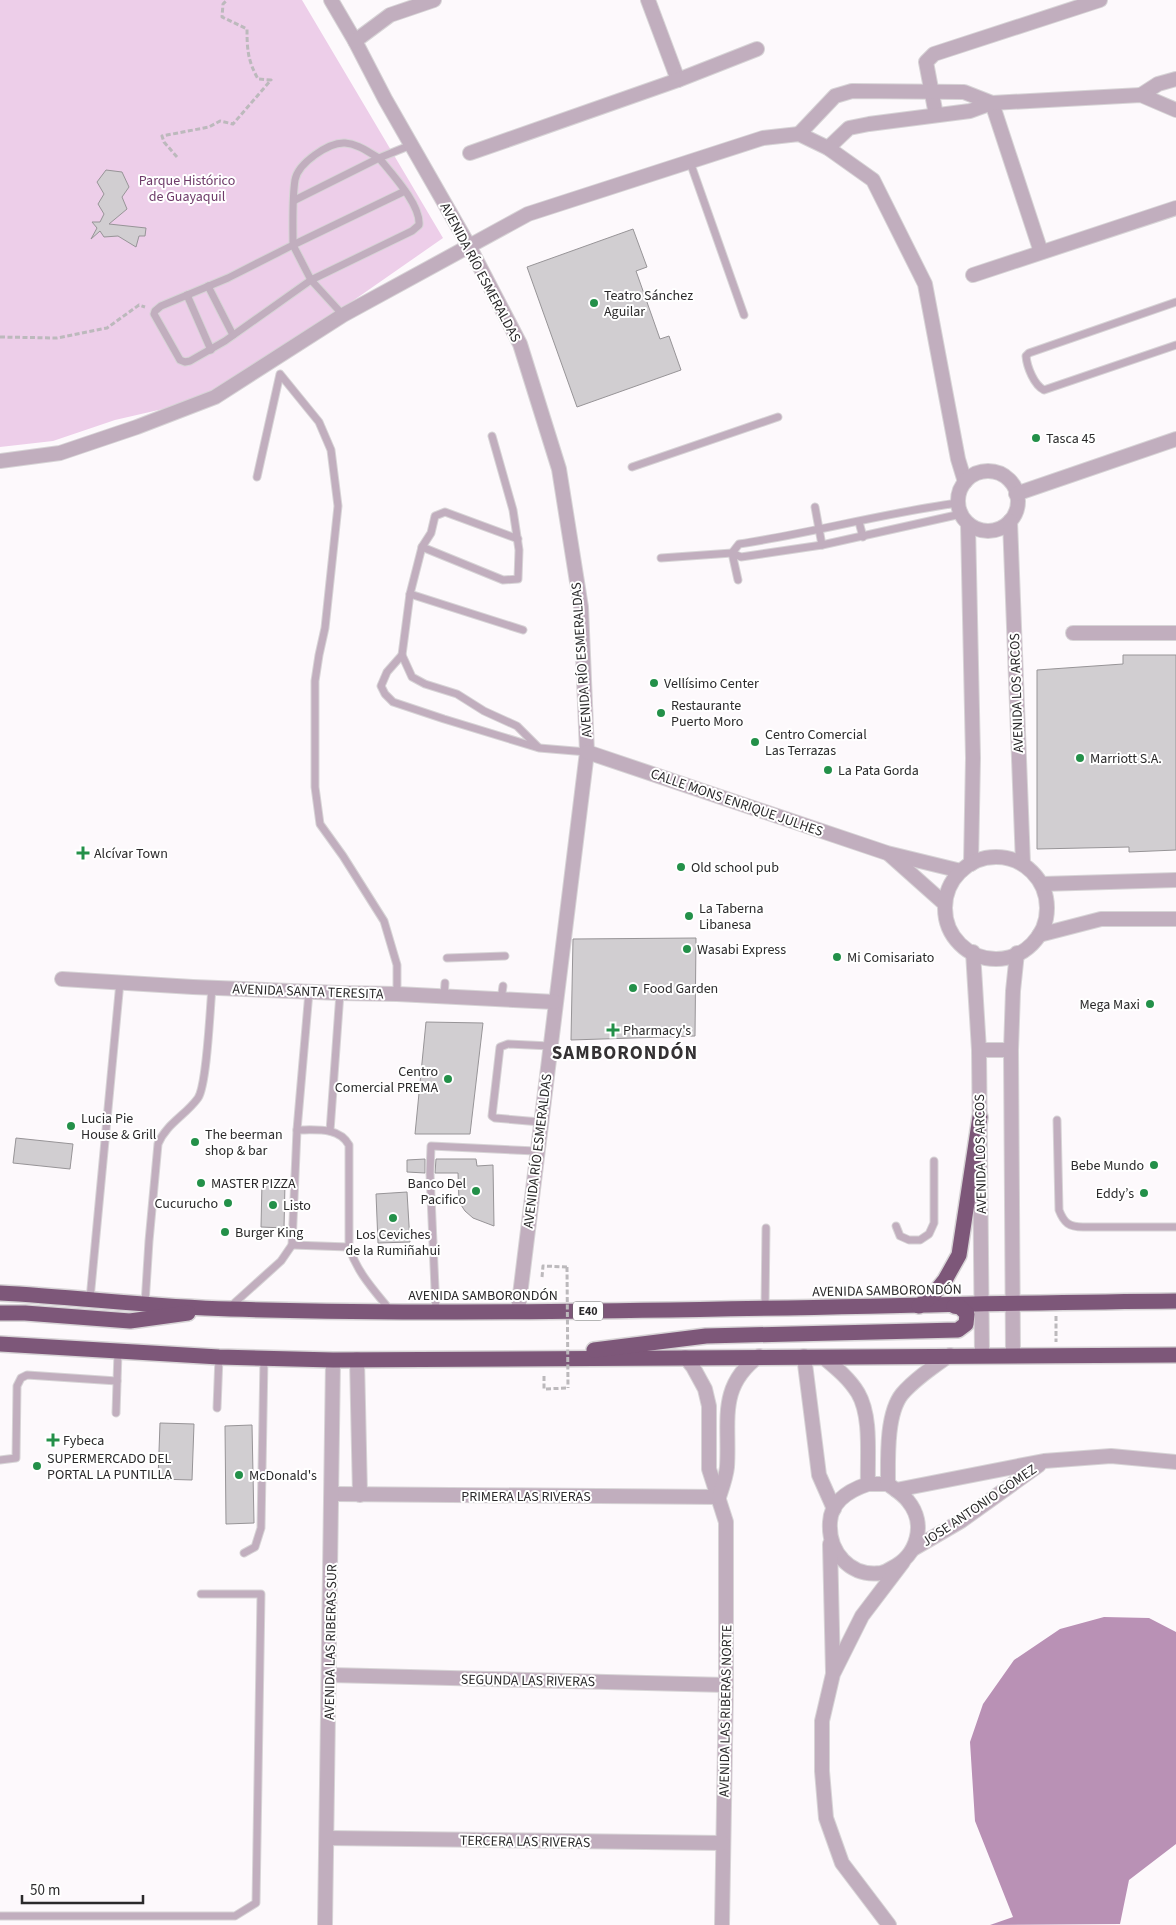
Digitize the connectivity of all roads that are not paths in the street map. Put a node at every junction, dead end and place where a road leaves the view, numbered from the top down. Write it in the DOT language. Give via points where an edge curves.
graph roads {
  1 [pos="434,0"];
  2 [pos="648,0"];
  3 [pos="1100,0"];
  4 [pos="336,2"];
  5 [pos="355,41"];
  6 [pos="757,49"];
  7 [pos="1176,79"];
  8 [pos="678,80"];
  9 [pos="932,92"];
  10 [pos="1141,95"];
  11 [pos="992,103"];
  12 [pos="1176,110"];
  13 [pos="936,115"];
  14 [pos="798,134"];
  15 [pos="411,145"];
  16 [pos="828,148"];
  17 [pos="470,154"];
  18 [pos="380,158"];
  19 [pos="690,162"];
  20 [pos="405,191"];
  21 [pos="294,200"];
  22 [pos="1176,208"];
  23 [pos="293,245"];
  24 [pos="469,246"];
  25 [pos="1041,252"];
  26 [pos="973,275"];
  27 [pos="311,280"];
  28 [pos="208,286"];
  29 [pos="187,295"];
  30 [pos="1176,302"];
  31 [pos="343,315"];
  32 [pos="744,316"];
  33 [pos="233,336"];
  34 [pos="1176,345"];
  35 [pos="211,350"];
  36 [pos="778,417"];
  37 [pos="492,436"];
  38 [pos="1176,439"];
  39 [pos="0,461"];
  40 [pos="632,467"];
  41 [pos="258,477"];
  42 [pos="965,482"];
  43 [pos="1016,494"];
  44 [pos="815,507"];
  45 [pos="962,514"];
  46 [pos="1010,521"];
  47 [pos="859,522"];
  48 [pos="820,530"];
  49 [pos="863,537"];
  50 [pos="518,539"];
  51 [pos="822,545"];
  52 [pos="422,547"];
  53 [pos="732,552"];
  54 [pos="661,558"];
  55 [pos="738,580"];
  56 [pos="410,594"];
  57 [pos="523,630"];
  58 [pos="1073,632"];
  59 [pos="1176,633"];
  60 [pos="402,655"];
  61 [pos="540,748"];
  62 [pos="587,752"];
  63 [pos="887,853"];
  64 [pos="1023,864"];
  65 [pos="966,867"];
  66 [pos="1176,880"];
  67 [pos="1042,884"];
  68 [pos="945,904"];
  69 [pos="1176,919"];
  70 [pos="1039,935"];
  71 [pos="974,952"];
  72 [pos="1017,953"];
  73 [pos="505,956"];
  74 [pos="448,958"];
  75 [pos="62,979"];
  76 [pos="120,982"];
  77 [pos="212,988"];
  78 [pos="309,992"];
  79 [pos="340,993"];
  80 [pos="397,994"];
  81 [pos="555,1002"];
  82 [pos="550,1046"];
  83 [pos="979,1050"];
  84 [pos="1011,1050"];
  85 [pos="980,1117"];
  86 [pos="1058,1120"];
  87 [pos="540,1122"];
  88 [pos="298,1130"];
  89 [pos="330,1131"];
  90 [pos="536,1151"];
  91 [pos="934,1161"];
  92 [pos="896,1226"];
  93 [pos="1176,1227"];
  94 [pos="766,1228"];
  95 [pos="292,1244"];
  96 [pos="350,1247"];
  97 [pos="2,1290"];
  98 [pos="90,1299"];
  99 [pos="1176,1301"];
  100 [pos="145,1304"];
  101 [pos="1013,1304"];
  102 [pos="982,1305"];
  103 [pos="919,1306"];
  104 [pos="954,1306"];
  105 [pos="222,1308"];
  106 [pos="765,1308"];
  107 [pos="392,1312"];
  108 [pos="436,1312"];
  109 [pos="518,1312"];
  110 [pos="0,1313"];
  111 [pos="0,1344"];
  112 [pos="118,1352"];
  113 [pos="950,1355"];
  114 [pos="982,1355"];
  115 [pos="1014,1355"];
  116 [pos="1176,1355"];
  117 [pos="759,1356"];
  118 [pos="804,1356"];
  119 [pos="219,1357"];
  120 [pos="685,1357"];
  121 [pos="822,1357"];
  122 [pos="264,1358"];
  123 [pos="518,1359"];
  124 [pos="333,1360"];
  125 [pos="357,1360"];
  126 [pos="117,1381"];
  127 [pos="218,1408"];
  128 [pos="116,1413"];
  129 [pos="0,1460"];
  130 [pos="1044,1462"];
  131 [pos="1176,1462"];
  132 [pos="868,1484"];
  133 [pos="892,1487"];
  134 [pos="333,1494"];
  135 [pos="360,1495"];
  136 [pos="719,1497"];
  137 [pos="834,1509"];
  138 [pos="830,1538"];
  139 [pos="913,1549"];
  140 [pos="244,1552"];
  141 [pos="903,1562"];
  142 [pos="201,1594"];
  143 [pos="833,1674"];
  144 [pos="330,1675"];
  145 [pos="726,1684"];
  146 [pos="327,1838"];
  147 [pos="723,1843"];
  148 [pos="0,1916"];
  149 [pos="325,1925"];
  150 [pos="722,1925"];
  151 [pos="889,1925"];
  1 -- 5 [label="street" via="390,15"];
  2 -- 8 [label="street"];
  3 -- 9 [label="street" via="934,54 926,62"];
  4 -- 5 [label="street, AVENIDA RÍO ESMERALDAS"];
  5 -- 15 [label="street, AVENIDA RÍO ESMERALDAS"];
  6 -- 8 [label="street"];
  7 -- 10 [label="street" via="1158,84"];
  8 -- 17 [label="street"];
  9 -- 11 [label="street" via="964,92"];
  9 -- 13 [label="street"];
  9 -- 14 [label="street" via="852,91 835,96"];
  10 -- 11 [label="street"];
  10 -- 12 [label="street"];
  11 -- 13 [label="street" via="970,111"];
  11 -- 25 [label="street"];
  13 -- 16 [label="street" via="849,128"];
  14 -- 16 [label="street"];
  14 -- 19 [label="street" via="763,138"];
  15 -- 18 [label="lane"];
  15 -- 24 [label="street, AVENIDA RÍO ESMERALDAS"];
  16 -- 42 [label="street" via="873,180 925,284"];
  18 -- 20 [label="lane"];
  18 -- 21 [label="lane"];
  18 -- 21 [label="lane" via="356,145 342,142 316,153 303,164 295,178"];
  19 -- 24 [label="street" via="528,214"];
  19 -- 32 [label="lane"];
  20 -- 23 [label="lane"];
  20 -- 27 [label="lane" via="420,218 419,225"];
  21 -- 23 [label="lane"];
  22 -- 25 [label="street"];
  23 -- 27 [label="lane"];
  23 -- 28 [label="lane"];
  24 -- 31 [label="street"];
  24 -- 62 [label="street, AVENIDA RÍO ESMERALDAS" via="520,344 559,470 581,607"];
  25 -- 26 [label="street"];
  27 -- 31 [label="lane"];
  27 -- 33 [label="lane"];
  28 -- 29 [label="lane"];
  28 -- 33 [label="lane"];
  29 -- 35 [label="lane"];
  29 -- 35 [label="lane" via="161,306 155,311 156,320 180,360 190,362"];
  30 -- 34 [label="lane" via="1026,356 1037,386 1044,390"];
  31 -- 39 [label="street" via="215,397 60,453"];
  33 -- 35 [label="lane"];
  36 -- 40 [label="lane"];
  37 -- 50 [label="lane"];
  38 -- 43 [label="street"];
  41 -- 80 [label="lane" via="280,374 319,422 331,450 338,506 325,628 315,681 315,787 320,824 384,921 397,965"];
  42 -- 43 [label="street" via="984,471 994,472 1012,484"];
  42 -- 45 [label="street" via="959,492"];
  43 -- 46 [label="street" via="1015,513"];
  44 -- 48 [label="lane"];
  45 -- 46 [label="street" via="978,530 1001,528"];
  45 -- 47 [label="lane" via="922,508"];
  45 -- 49 [label="lane"];
  45 -- 65 [label="street" via="973,758"];
  46 -- 64 [label="street, AVENIDA LOS ARCOS"];
  47 -- 48 [label="lane"];
  47 -- 49 [label="lane"];
  48 -- 51 [label="lane"];
  48 -- 53 [label="lane" via="738,544"];
  49 -- 51 [label="lane"];
  50 -- 52 [label="lane" via="445,512 435,516 432,533"];
  50 -- 52 [label="lane" via="518,579 512,580 503,580"];
  51 -- 53 [label="lane" via="741,556"];
  52 -- 56 [label="lane"];
  53 -- 54 [label="lane"];
  53 -- 55 [label="lane"];
  56 -- 57 [label="lane"];
  56 -- 60 [label="lane"];
  58 -- 59 [label="street"];
  60 -- 61 [label="lane" via="412,677 457,694 517,726"];
  60 -- 61 [label="lane" via="381,686 393,702"];
  61 -- 62 [label="lane"];
  62 -- 63 [label="street, CALLE MONS ENRIQUE JULHES"];
  62 -- 81 [label="street, AVENIDA RÍO ESMERALDAS"];
  63 -- 65 [label="street, CALLE MONS ENRIQUE JULHES"];
  63 -- 68 [label="street, CALLE MONS ENRIQUE JULHES"];
  64 -- 65 [label="street" via="997,856"];
  64 -- 67 [label="street"];
  65 -- 68 [label="street" via="950,886"];
  66 -- 67 [label="street"];
  67 -- 70 [label="street" via="1047,901 1046,919"];
  68 -- 71 [label="street" via="949,927 959,942"];
  69 -- 70 [label="street" via="1102,919"];
  70 -- 72 [label="street" via="1030,946"];
  71 -- 72 [label="street" via="984,958 995,959"];
  71 -- 83 [label="street, AVENIDA LOS ARCOS"];
  72 -- 84 [label="street"];
  73 -- 74 [label="lane"];
  75 -- 76 [label="street, AVENIDA SANTA TERESITA"];
  76 -- 77 [label="street, AVENIDA SANTA TERESITA"];
  76 -- 98 [label="lane"];
  77 -- 78 [label="street, AVENIDA SANTA TERESITA"];
  77 -- 100 [label="lane" via="199,1098 162,1134 158,1144"];
  78 -- 79 [label="street, AVENIDA SANTA TERESITA"];
  78 -- 88 [label="lane"];
  79 -- 80 [label="street, AVENIDA SANTA TERESITA"];
  79 -- 89 [label="lane"];
  80 -- 81 [label="street, AVENIDA SANTA TERESITA" via="445,990 502,993"];
  81 -- 82 [label="street, AVENIDA RÍO ESMERALDAS"];
  82 -- 87 [label="street, AVENIDA RÍO ESMERALDAS"];
  82 -- 87 [label="lane" via="500,1047 492,1116"];
  83 -- 84 [label="street"];
  83 -- 85 [label="street, AVENIDA LOS ARCOS"];
  84 -- 101 [label="street"];
  85 -- 102 [label="street, AVENIDA LOS ARCOS"];
  85 -- 103 [label="highway" via="959,1255 945,1280"];
  86 -- 93 [label="lane" via="1060,1210 1068,1225"];
  87 -- 90 [label="street, AVENIDA RÍO ESMERALDAS"];
  88 -- 89 [label="lane"];
  88 -- 95 [label="lane"];
  89 -- 96 [label="lane" via="345,1138 349,1145"];
  90 -- 108 [label="lane" via="431,1146"];
  90 -- 109 [label="street, AVENIDA RÍO ESMERALDAS"];
  91 -- 92 [label="lane" via="934,1223 929,1234 920,1240 909,1240 900,1236"];
  94 -- 106 [label="lane"];
  95 -- 96 [label="lane"];
  95 -- 105 [label="lane" via="280,1261"];
  96 -- 107 [label="lane" via="362,1276"];
  97 -- 98 [label="highway, AVENIDA SAMBORONDÓN / E40"];
  98 -- 100 [label="highway, AVENIDA SAMBORONDÓN / E40"];
  99 -- 101 [label="highway, AVENIDA SAMBORONDÓN / E40"];
  100 -- 105 [label="highway, AVENIDA SAMBORONDÓN / E40"];
  101 -- 102 [label="highway, AVENIDA SAMBORONDÓN / E40"];
  101 -- 115 [label="street"];
  102 -- 104 [label="highway, AVENIDA SAMBORONDÓN / E40"];
  102 -- 114 [label="street, AVENIDA LOS ARCOS"];
  103 -- 104 [label="highway, AVENIDA SAMBORONDÓN / E40"];
  103 -- 106 [label="highway, AVENIDA SAMBORONDÓN / E40"];
  104 -- 123 [label="highway" via="967,1314 966,1324 958,1330 706,1336"];
  105 -- 107 [label="highway, AVENIDA SAMBORONDÓN / E40"];
  105 -- 110 [label="highway" via="130,1321"];
  106 -- 109 [label="highway, AVENIDA SAMBORONDÓN / E40"];
  107 -- 108 [label="highway, AVENIDA SAMBORONDÓN / E40"];
  108 -- 109 [label="highway, AVENIDA SAMBORONDÓN / E40"];
  111 -- 112 [label="highway"];
  112 -- 119 [label="highway"];
  112 -- 126 [label="lane"];
  113 -- 114 [label="highway"];
  113 -- 121 [label="highway"];
  113 -- 133 [label="street" via="901,1396 891,1421"];
  114 -- 115 [label="highway"];
  115 -- 116 [label="highway"];
  117 -- 118 [label="highway"];
  117 -- 120 [label="highway"];
  117 -- 136 [label="street" via="738,1376 732,1389 728,1406 727,1469"];
  118 -- 121 [label="highway"];
  118 -- 137 [label="street" via="819,1475"];
  119 -- 122 [label="highway"];
  119 -- 127 [label="lane"];
  120 -- 123 [label="highway"];
  120 -- 136 [label="street, AVENIDA LAS RIBERAS NORTE" via="700,1377 708,1401 709,1470"];
  121 -- 132 [label="street" via="844,1376 858,1393 864,1408"];
  122 -- 124 [label="highway"];
  122 -- 140 [label="lane" via="261,1528 255,1548"];
  123 -- 125 [label="highway"];
  124 -- 125 [label="highway"];
  124 -- 134 [label="street, AVENIDA LAS RIBERAS SUR"];
  125 -- 135 [label="street"];
  126 -- 128 [label="lane"];
  126 -- 129 [label="lane" via="27,1375 21,1378 17,1386 16,1458"];
  130 -- 131 [label="street, JOSE ANTONIO GOMEZ" via="1111,1456"];
  130 -- 133 [label="street, JOSE ANTONIO GOMEZ"];
  130 -- 139 [label="street, JOSE ANTONIO GOMEZ"];
  132 -- 133 [label="street"];
  132 -- 137 [label="street" via="850,1490"];
  133 -- 139 [label="street" via="909,1501 916,1516 918,1533"];
  134 -- 135 [label="street, PRIMERA LAS RIVERAS"];
  134 -- 144 [label="street, AVENIDA LAS RIBERAS SUR"];
  135 -- 136 [label="street, PRIMERA LAS RIVERAS"];
  136 -- 145 [label="street, AVENIDA LAS RIBERAS NORTE" via="726,1522"];
  137 -- 138 [label="street" via="830,1519"];
  138 -- 141 [label="street" via="840,1559 859,1571 882,1573"];
  138 -- 143 [label="street"];
  139 -- 141 [label="street"];
  141 -- 143 [label="street" via="862,1616"];
  142 -- 148 [label="lane" via="261,1594 256,1903 235,1916"];
  143 -- 151 [label="street" via="822,1720 826,1818 842,1863"];
  144 -- 145 [label="street, SEGUNDA LAS RIVERAS"];
  144 -- 146 [label="street, AVENIDA LAS RIBERAS SUR"];
  145 -- 147 [label="street, AVENIDA LAS RIBERAS NORTE"];
  146 -- 147 [label="street, TERCERA LAS RIVERAS"];
  146 -- 149 [label="street, AVENIDA LAS RIBERAS SUR"];
  147 -- 150 [label="street, AVENIDA LAS RIBERAS NORTE"];
}
